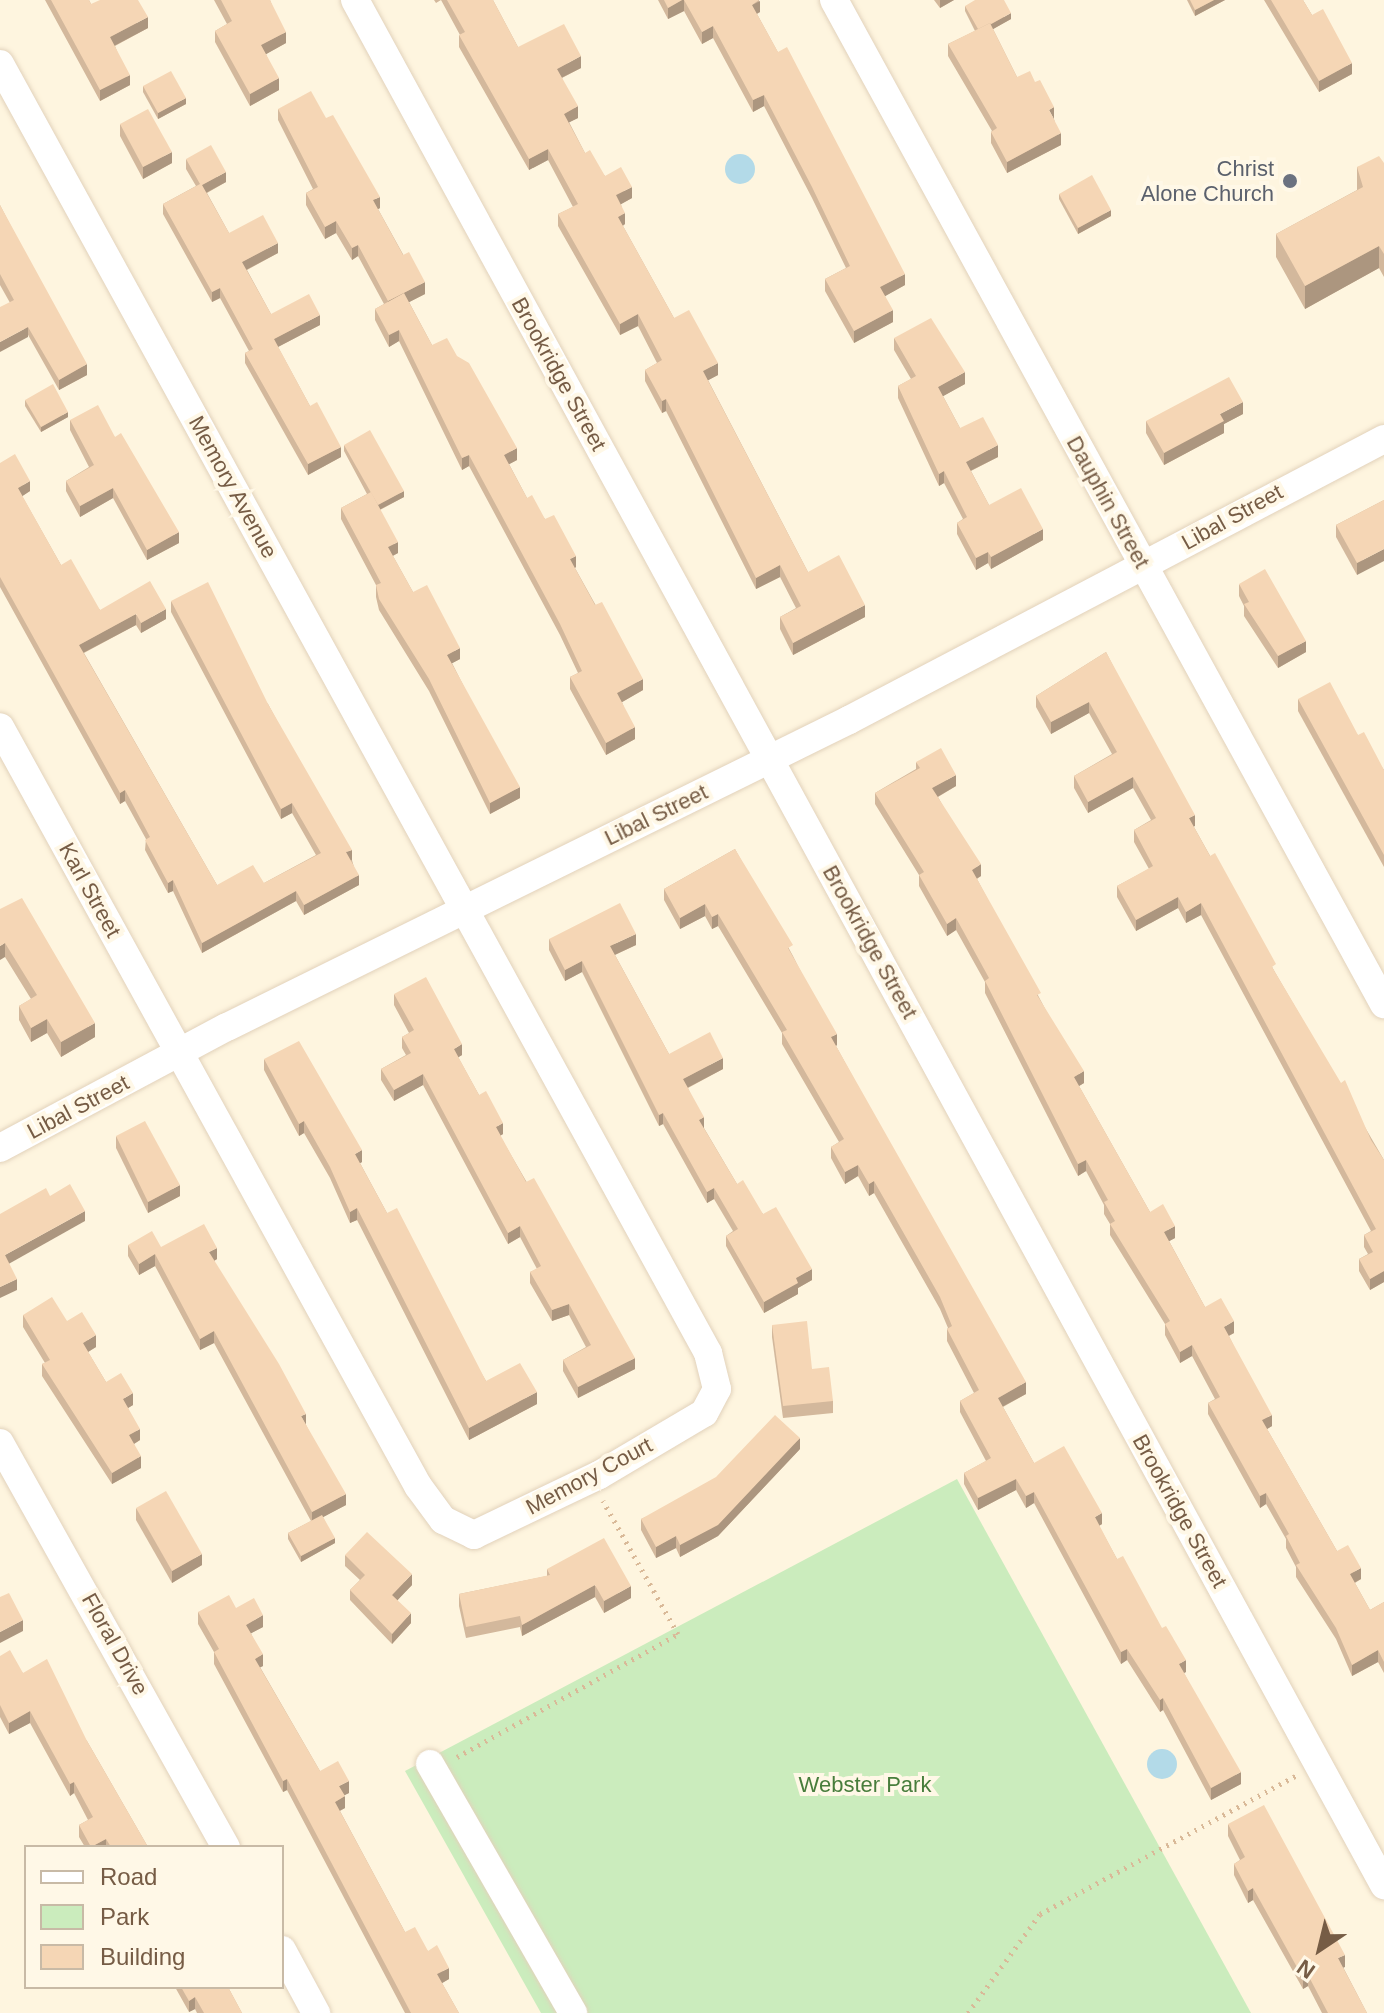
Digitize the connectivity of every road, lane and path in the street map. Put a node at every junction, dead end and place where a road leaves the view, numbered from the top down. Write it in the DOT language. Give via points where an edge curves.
graph roads {
  1 [pos="355,0"];
  2 [pos="834,0"];
  3 [pos="0,64"];
  4 [pos="1384,427"];
  5 [pos="1384,439"];
  6 [pos="1309,475"];
  7 [pos="1143,565"];
  8 [pos="0,727"];
  9 [pos="770,759"];
  10 [pos="465,910"];
  11 [pos="1384,1004"];
  12 [pos="179,1053"];
  13 [pos="0,1148"];
  14 [pos="0,1443"];
  15 [pos="590,1479"];
  16 [pos="1318,1764"];
  17 [pos="432,1767"];
  18 [pos="225,1845"];
  19 [pos="1384,1885"];
  20 [pos="284,1954"];
  21 [pos="316,2013"];
  22 [pos="573,2013"];
  23 [pos="968,2013"];
  1 -- 9 [label="street, Brookridge Street"];
  2 -- 7 [label="street, Dauphin Street"];
  3 -- 10 [label="street, Memory Avenue"];
  4 -- 6 [label="street, Libal Street"];
  5 -- 6 [label="street, Libal Street"];
  6 -- 7 [label="street, Libal Street"];
  7 -- 9 [label="street, Libal Street"];
  7 -- 11 [label="street, Dauphin Street"];
  8 -- 12 [label="street, Karl Street"];
  9 -- 10 [label="street, Libal Street"];
  9 -- 16 [label="street, Brookridge Street"];
  10 -- 12 [label="street, Libal Street"];
  10 -- 15 [label="street, Memory Court" via="708,1353 717,1389 704,1413"];
  12 -- 13 [label="street, Libal Street"];
  12 -- 15 [label="street, Memory Court" via="418,1486 443,1520 474,1535"];
  14 -- 18 [label="street, Floral Drive"];
  15 -- 17 [label="path" via="678,1634"];
  16 -- 19 [label="street, Brookridge Street"];
  16 -- 23 [label="path" via="1040,1914"];
  17 -- 22 [label="street"];
  20 -- 21 [label="street"];
}
